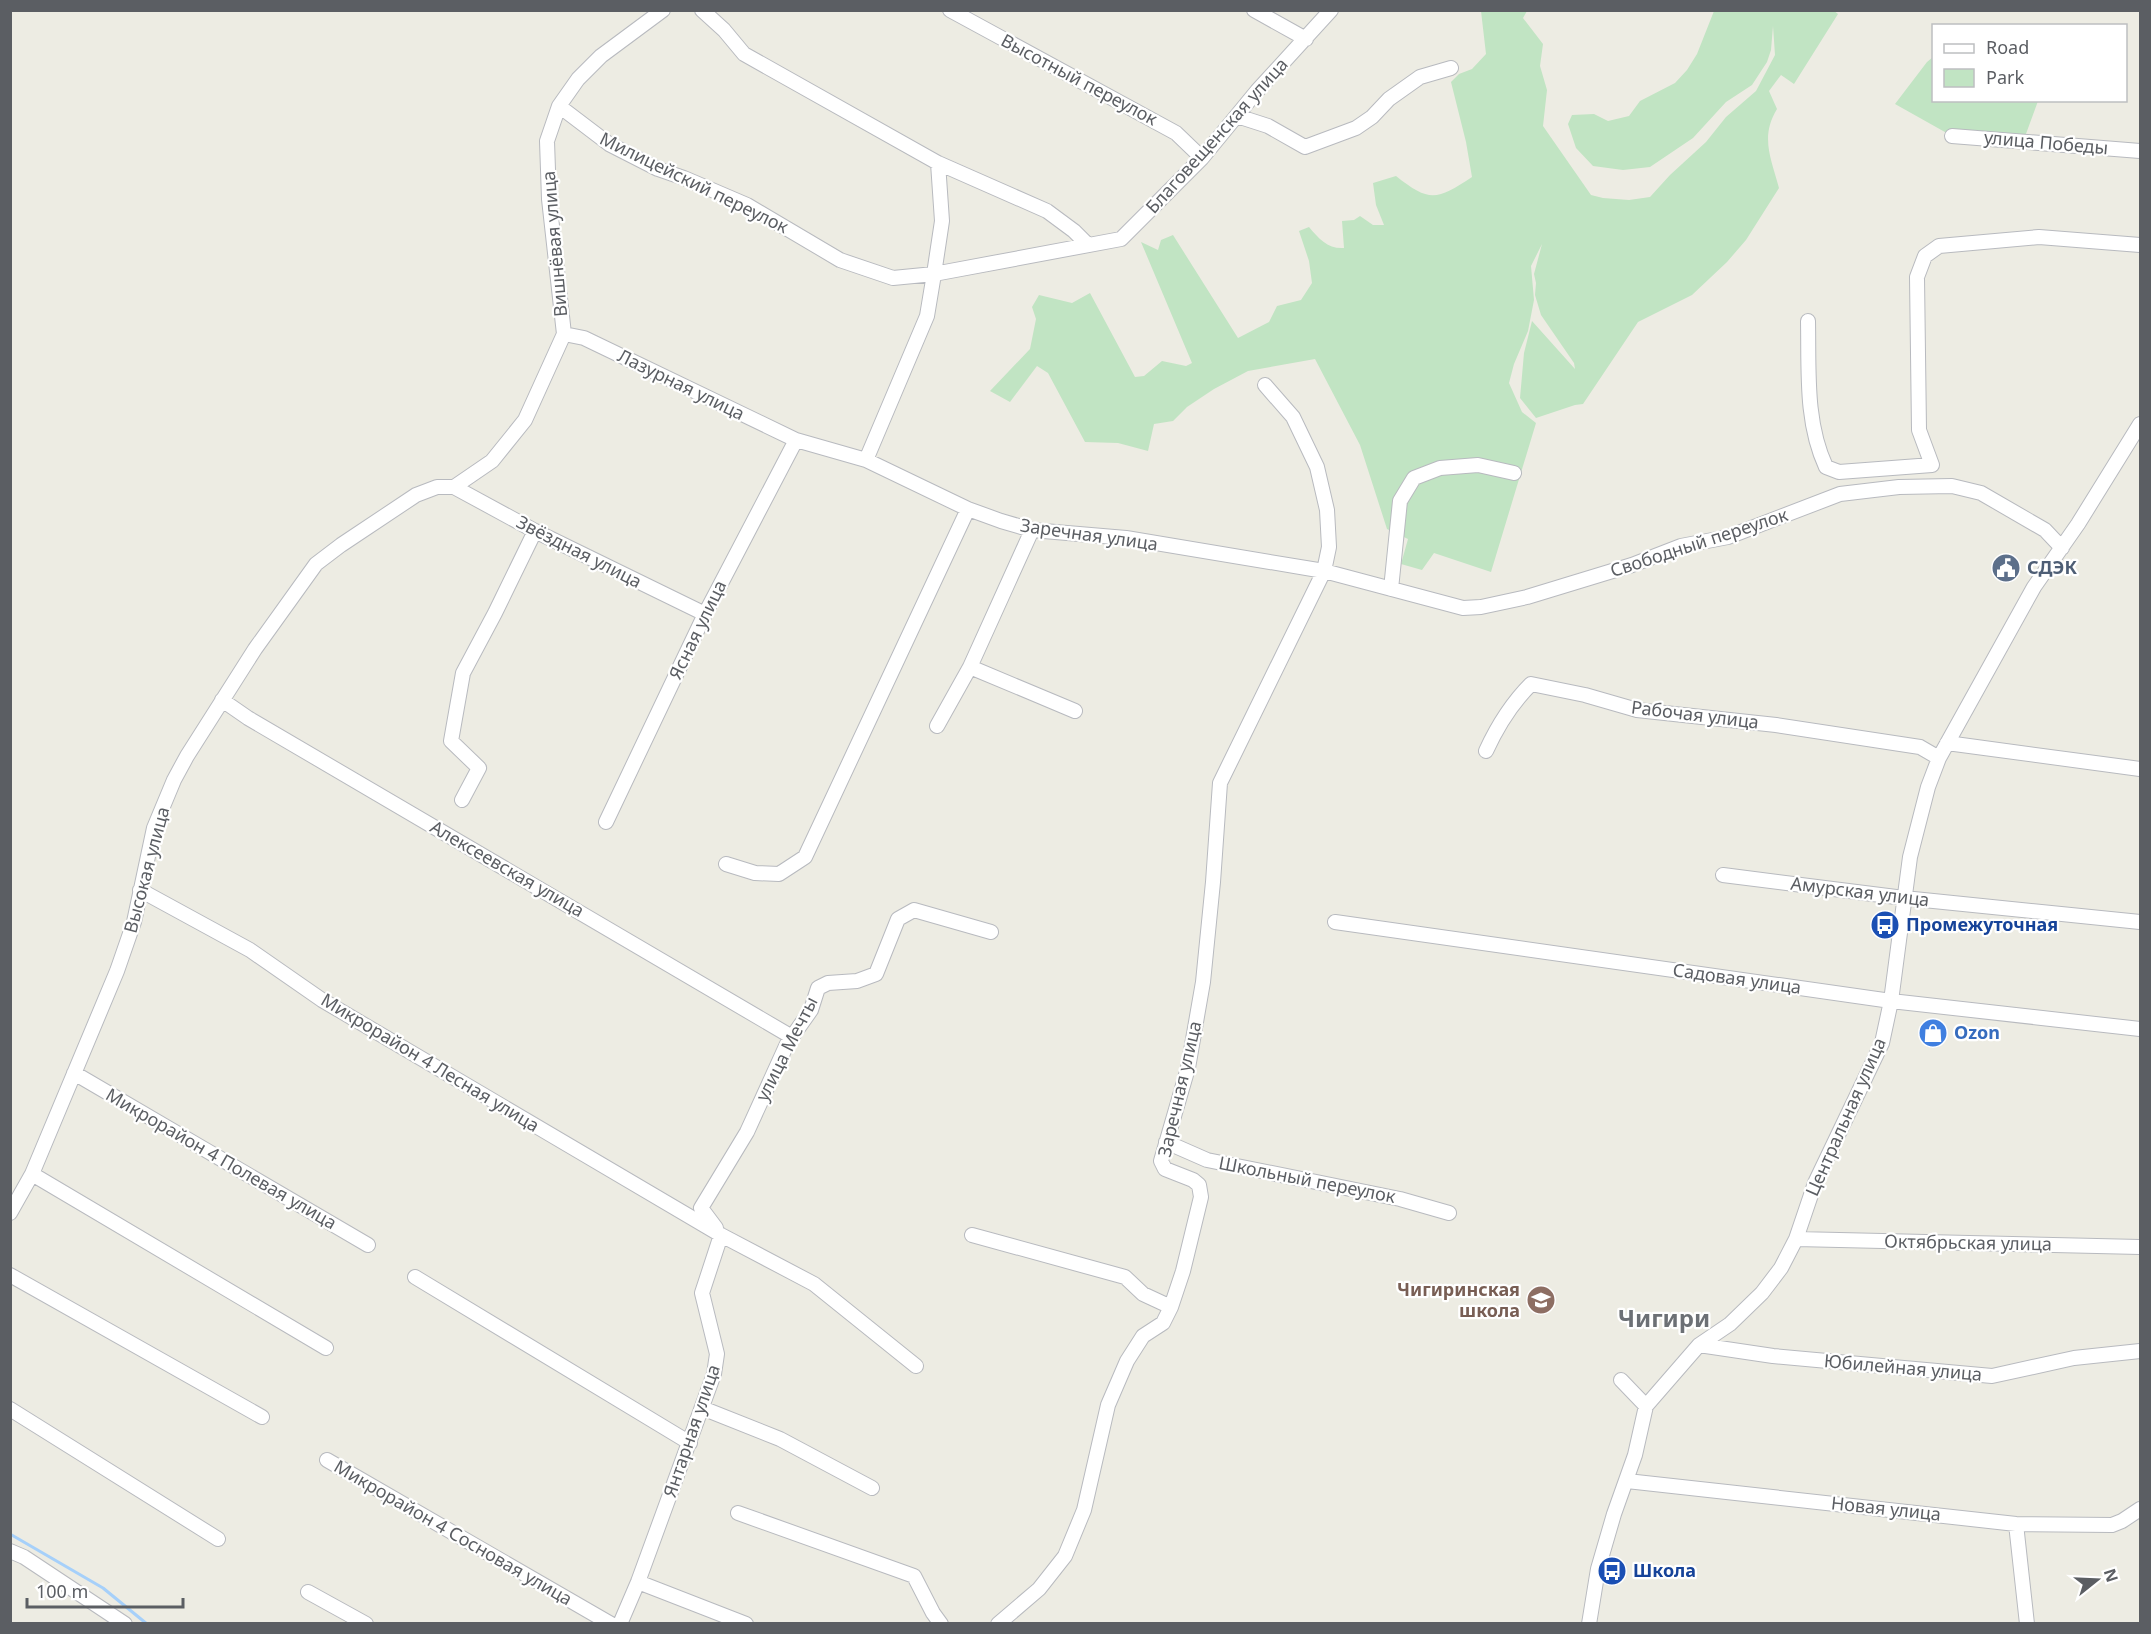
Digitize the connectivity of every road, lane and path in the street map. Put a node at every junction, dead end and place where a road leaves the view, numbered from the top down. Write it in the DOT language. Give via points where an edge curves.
graph roads {
  1 [pos="663,10"];
  2 [pos="702,10"];
  3 [pos="950,10"];
  4 [pos="1254,10"];
  5 [pos="1331,10"];
  6 [pos="1306,39"];
  7 [pos="1451,68"];
  8 [pos="559,106"];
  9 [pos="1237,116"];
  10 [pos="1952,136"];
  11 [pos="2140,151"];
  12 [pos="1202,159"];
  13 [pos="938,163"];
  14 [pos="2140,244"];
  15 [pos="1088,245"];
  16 [pos="934,274"];
  17 [pos="1808,321"];
  18 [pos="564,334"];
  19 [pos="1265,385"];
  20 [pos="2140,424"];
  21 [pos="796,440"];
  22 [pos="866,460"];
  23 [pos="1514,473"];
  24 [pos="454,487"];
  25 [pos="968,509"];
  26 [pos="1032,530"];
  27 [pos="535,531"];
  28 [pos="2062,548"];
  29 [pos="1324,571"];
  30 [pos="1391,589"];
  31 [pos="705,614"];
  32 [pos="970,667"];
  33 [pos="222,700"];
  34 [pos="1075,711"];
  35 [pos="937,726"];
  36 [pos="1947,743"];
  37 [pos="1486,751"];
  38 [pos="1939,758"];
  39 [pos="2140,769"];
  40 [pos="462,800"];
  41 [pos="606,822"];
  42 [pos="726,864"];
  43 [pos="1723,874"];
  44 [pos="140,890"];
  45 [pos="1904,898"];
  46 [pos="1335,922"];
  47 [pos="2140,922"];
  48 [pos="991,932"];
  49 [pos="1892,1001"];
  50 [pos="2140,1029"];
  51 [pos="792,1037"];
  52 [pos="74,1073"];
  53 [pos="1166,1142"];
  54 [pos="32,1174"];
  55 [pos="10,1213"];
  56 [pos="1449,1213"];
  57 [pos="722,1235"];
  58 [pos="972,1235"];
  59 [pos="1796,1239"];
  60 [pos="368,1245"];
  61 [pos="2140,1246"];
  62 [pos="10,1275"];
  63 [pos="415,1277"];
  64 [pos="1171,1307"];
  65 [pos="1699,1345"];
  66 [pos="326,1348"];
  67 [pos="2140,1351"];
  68 [pos="916,1366"];
  69 [pos="1621,1380"];
  70 [pos="1646,1406"];
  71 [pos="702,1408"];
  72 [pos="10,1409"];
  73 [pos="262,1417"];
  74 [pos="690,1443"];
  75 [pos="327,1460"];
  76 [pos="1627,1481"];
  77 [pos="872,1488"];
  78 [pos="2140,1509"];
  79 [pos="738,1513"];
  80 [pos="2016,1524"];
  81 [pos="218,1539"];
  82 [pos="10,1551"];
  83 [pos="638,1582"];
  84 [pos="308,1592"];
  85 [pos="125,1623"];
  86 [pos="366,1623"];
  87 [pos="611,1623"];
  88 [pos="620,1623"];
  89 [pos="746,1623"];
  90 [pos="941,1623"];
  91 [pos="998,1623"];
  92 [pos="1589,1623"];
  93 [pos="2027,1623"];
  1 -- 8 [label="street, Вишнёвая улица" via="601,56"];
  2 -- 13 [label="street" via="744,54"];
  3 -- 12 [label="street, Высотный переулок" via="1176,133"];
  4 -- 6 [label="street"];
  5 -- 6 [label="street, Благовещенская улица"];
  6 -- 9 [label="street, Благовещенская улица"];
  7 -- 9 [label="street" via="1420,77 1356,128 1305,147 1268,126"];
  8 -- 16 [label="street, Милицейский переулок" via="609,144 658,169 747,205 840,260 893,278"];
  8 -- 18 [label="street, Вишнёвая улица" via="547,141 549,199"];
  9 -- 12 [label="street, Благовещенская улица"];
  10 -- 11 [label="street, улица Победы"];
  12 -- 15 [label="street, Благовещенская улица" via="1121,239"];
  13 -- 15 [label="street" via="1047,211"];
  13 -- 16 [label="street" via="942,221"];
  14 -- 17 [label="street" via="2039,237 1939,246 1925,256 1917,277 1919,430 1932,465 1839,472 1826,466 1817,447 1810,407"];
  15 -- 16 [label="street, Благовещенская улица"];
  16 -- 22 [label="street" via="927,316"];
  18 -- 21 [label="street, Лазурная улица" via="584,338"];
  18 -- 24 [label="street, Вишнёвая улица" via="525,420 492,461"];
  19 -- 29 [label="street, Заречная улица" via="1293,417 1317,467 1327,510 1329,548"];
  20 -- 28 [label="street, Центральная улица"];
  21 -- 22 [label="street, Заречная улица"];
  21 -- 31 [label="street, Ясная улица"];
  22 -- 25 [label="street, Заречная улица"];
  23 -- 30 [label="street" via="1478,465 1440,468 1414,478 1400,501"];
  24 -- 27 [label="street, Звёздная улица"];
  24 -- 33 [label="street, Высокая улица" via="437,487 416,495 316,564"];
  25 -- 26 [label="street, Заречная улица"];
  25 -- 42 [label="street" via="805,857 779,874 755,873"];
  26 -- 29 [label="street, Заречная улица" via="1126,538"];
  26 -- 32 [label="street"];
  27 -- 31 [label="street, Звёздная улица"];
  27 -- 40 [label="street" via="463,673 451,741 479,768"];
  28 -- 30 [label="street, Свободный переулок" via="2045,530 1981,493 1952,486 1899,487 1840,494 1728,537 1681,546 1527,597 1481,607 1463,608"];
  28 -- 36 [label="street, Центральная улица" via="2034,587"];
  29 -- 30 [label="street, Свободный переулок"];
  29 -- 53 [label="street, Заречная улица" via="1220,783 1203,982 1188,1068"];
  31 -- 41 [label="street, Ясная улица"];
  32 -- 34 [label="street"];
  32 -- 35 [label="street"];
  33 -- 44 [label="street, Высокая улица" via="174,780 154,828"];
  33 -- 51 [label="street, Алексеевская улица"];
  36 -- 38 [label="street, Центральная улица"];
  36 -- 39 [label="street"];
  37 -- 38 [label="street, Рабочая улица" via="1499,722 1531,684 1637,710 1776,725 1920,747"];
  38 -- 45 [label="street, Центральная улица" via="1910,857"];
  43 -- 45 [label="street, Амурская улица"];
  44 -- 52 [label="street, Высокая улица" via="120,961"];
  44 -- 57 [label="street, Микрорайон 4 Лесная улица" via="250,950 322,1000"];
  45 -- 47 [label="street, Амурская улица"];
  45 -- 49 [label="street, Центральная улица"];
  46 -- 49 [label="street, Садовая улица"];
  48 -- 51 [label="street, улица Мечты" via="914,910 898,919 876,974 818,988 811,1010"];
  49 -- 50 [label="street, Садовая улица"];
  49 -- 59 [label="street, Центральная улица" via="1882,1043 1815,1183"];
  51 -- 57 [label="street, улица Мечты" via="747,1132 701,1208"];
  52 -- 54 [label="street, Высокая улица"];
  52 -- 60 [label="street, Микрорайон 4 Полевая улица"];
  53 -- 56 [label="street, Школьный переулок" via="1207,1160 1400,1199"];
  53 -- 64 [label="street, Заречная улица" via="1161,1161 1165,1169 1193,1180 1199,1185 1201,1197"];
  54 -- 55 [label="street, Высокая улица"];
  54 -- 66 [label="street"];
  57 -- 68 [label="street, Микрорайон 4 Лесная улица" via="814,1284"];
  57 -- 71 [label="street, Янтарная улица" via="702,1293 717,1354"];
  58 -- 64 [label="street" via="1125,1277 1143,1294"];
  59 -- 61 [label="street, Октябрьская улица"];
  59 -- 65 [label="street, Центральная улица" via="1762,1293 1730,1324"];
  62 -- 73 [label="street"];
  63 -- 74 [label="street"];
  64 -- 91 [label="street, Заречная улица" via="1163,1323 1143,1336 1108,1405 1084,1510 1065,1556 1039,1589"];
  65 -- 67 [label="street, Юбилейная улица" via="1773,1356 1992,1376 2074,1358"];
  65 -- 70 [label="street, Центральная улица"];
  69 -- 70 [label="street"];
  70 -- 76 [label="street, Центральная улица"];
  71 -- 74 [label="street, Янтарная улица"];
  71 -- 77 [label="street" via="780,1439"];
  72 -- 81 [label="street"];
  74 -- 83 [label="street, Янтарная улица"];
  75 -- 87 [label="street, Микрорайон 4 Сосновая улица"];
  76 -- 80 [label="street, Новая улица"];
  76 -- 92 [label="street, Центральная улица" via="1598,1569"];
  78 -- 80 [label="street, Новая улица" via="2112,1525"];
  79 -- 90 [label="street" via="914,1576"];
  80 -- 93 [label="street"];
  82 -- 85 [label="street"];
  83 -- 88 [label="street, Янтарная улица"];
  83 -- 89 [label="street"];
  84 -- 86 [label="street"];
}
